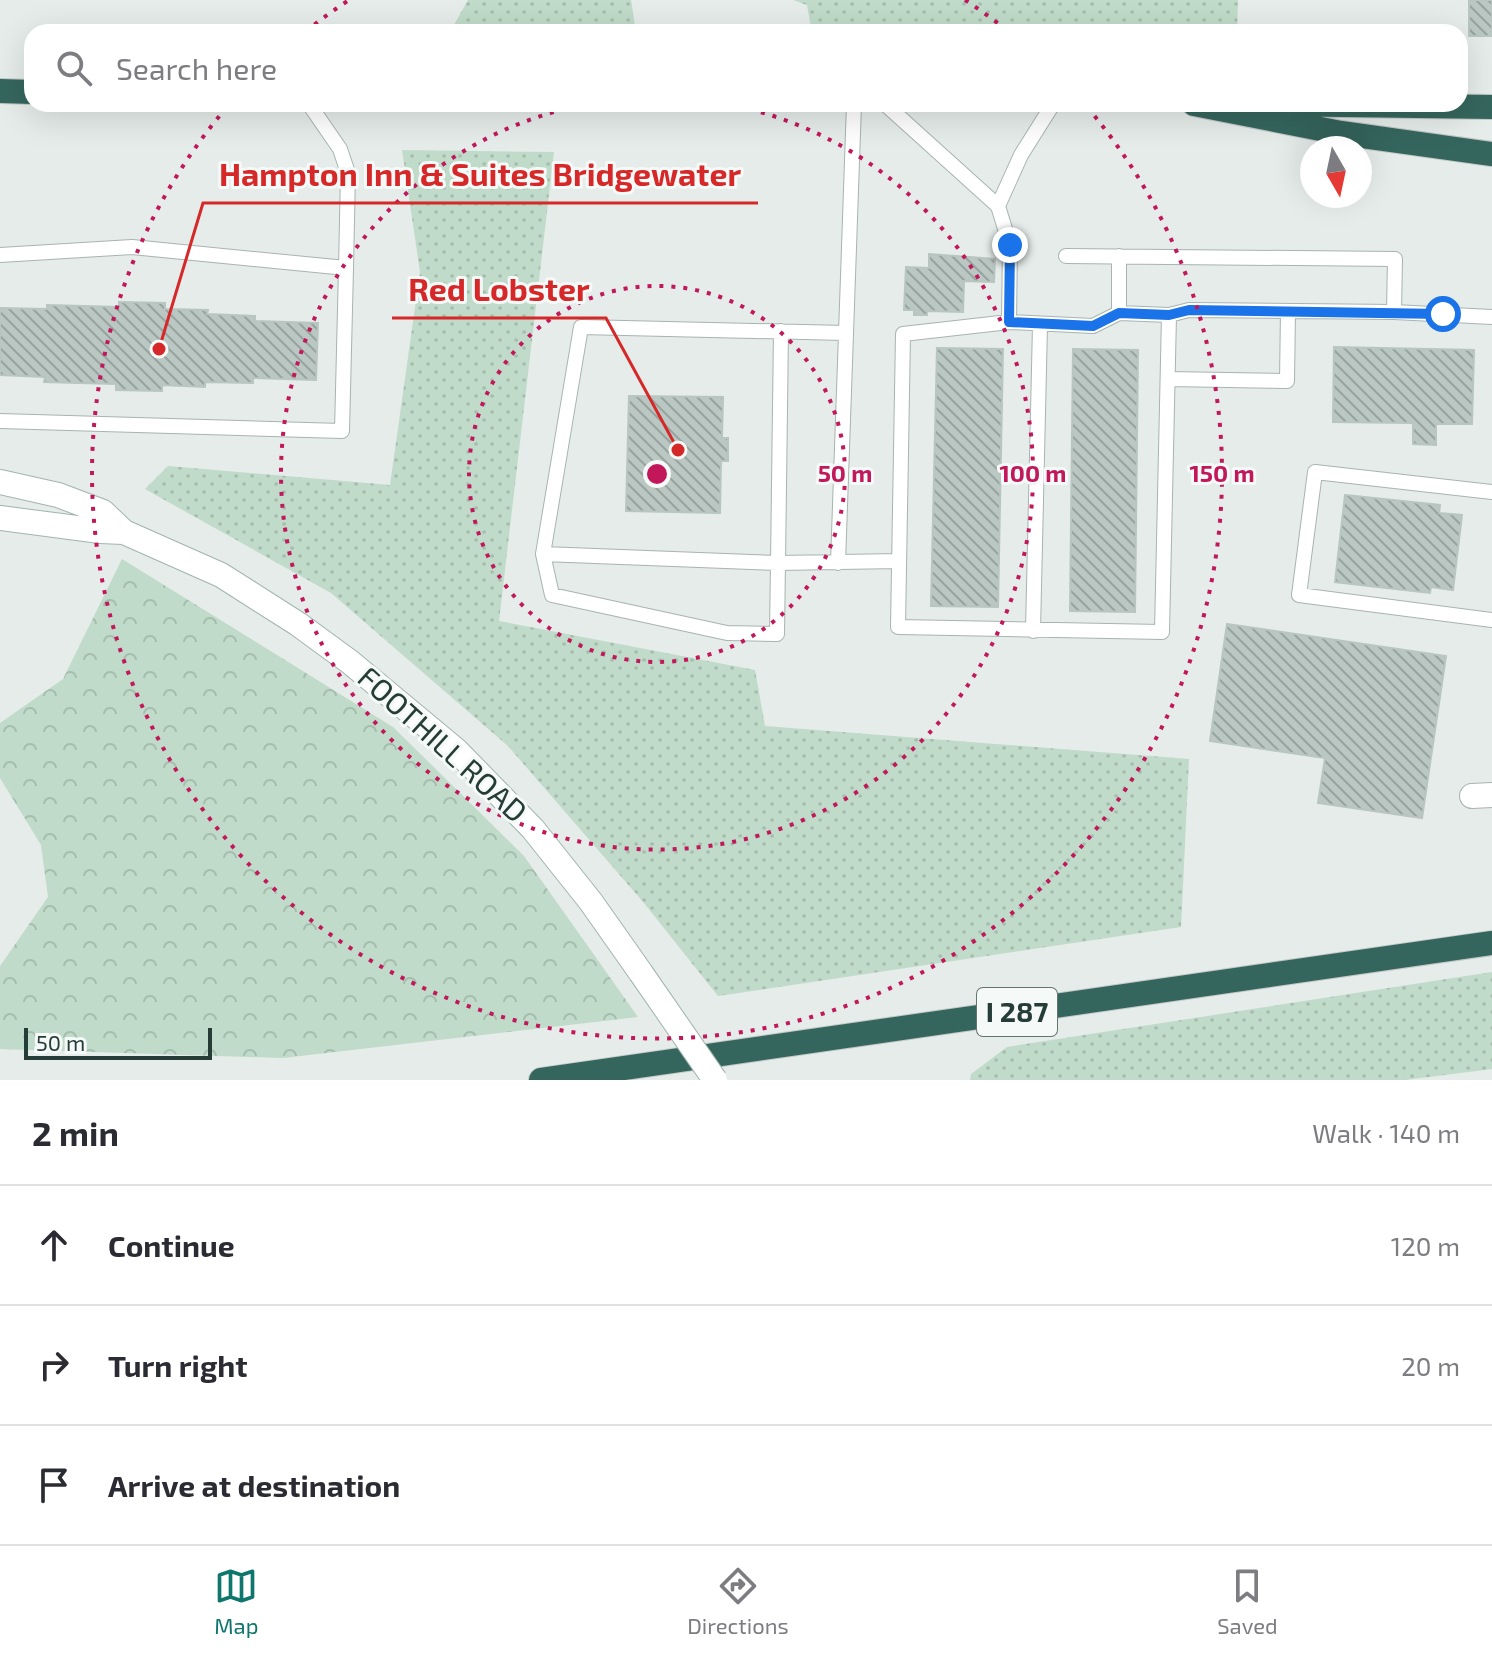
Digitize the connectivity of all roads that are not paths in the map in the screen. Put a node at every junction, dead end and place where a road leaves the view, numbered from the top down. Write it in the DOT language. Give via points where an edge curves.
graph roads {
  1 [pos="0,91"];
  2 [pos="24,92"];
  3 [pos="1468,106"];
  4 [pos="1492,107"];
  5 [pos="315,112"];
  6 [pos="854,112"];
  7 [pos="894,112"];
  8 [pos="1048,112"];
  9 [pos="1235,112"];
  10 [pos="1492,154"];
  11 [pos="998,206"];
  12 [pos="0,255"];
  13 [pos="1066,256"];
  14 [pos="1119,256"];
  15 [pos="346,268"];
  16 [pos="1288,311"];
  17 [pos="1394,312"];
  18 [pos="1119,313"];
  19 [pos="1169,315"];
  20 [pos="1492,317"];
  21 [pos="1009,322"];
  22 [pos="1040,325"];
  23 [pos="781,331"];
  24 [pos="845,333"];
  25 [pos="1168,379"];
  26 [pos="0,421"];
  27 [pos="0,482"];
  28 [pos="1492,492"];
  29 [pos="0,518"];
  30 [pos="124,532"];
  31 [pos="543,554"];
  32 [pos="899,561"];
  33 [pos="778,563"];
  34 [pos="838,563"];
  35 [pos="1492,620"];
  36 [pos="1033,631"];
  37 [pos="1492,943"];
  38 [pos="541,1080"];
  39 [pos="715,1080"];
  1 -- 2 [label="highway"];
  3 -- 4 [label="highway"];
  5 -- 15 [label="lane" via="340,149 348,173"];
  6 -- 24 [label="lane"];
  7 -- 11 [label="lane"];
  8 -- 11 [label="lane"];
  9 -- 10 [label="highway"];
  11 -- 21 [label="lane" via="1010,245"];
  12 -- 15 [label="lane" via="132,247"];
  13 -- 14 [label="lane"];
  14 -- 17 [label="lane" via="1395,259"];
  14 -- 18 [label="lane"];
  15 -- 26 [label="lane" via="342,431"];
  16 -- 17 [label="lane"];
  16 -- 19 [label="lane" via="1189,310"];
  16 -- 25 [label="lane" via="1287,381"];
  17 -- 20 [label="lane"];
  18 -- 19 [label="lane"];
  18 -- 22 [label="lane" via="1093,326"];
  19 -- 25 [label="lane"];
  21 -- 22 [label="lane"];
  21 -- 32 [label="lane" via="903,334"];
  22 -- 36 [label="lane"];
  23 -- 24 [label="lane"];
  23 -- 31 [label="lane" via="581,327"];
  23 -- 33 [label="lane"];
  24 -- 34 [label="lane"];
  25 -- 36 [label="lane" via="1162,632"];
  27 -- 30 [label="street, FOOTHILL ROAD" via="103,512"];
  28 -- 35 [label="lane" via="1315,472 1299,595"];
  29 -- 30 [label="street, FOOTHILL ROAD"];
  30 -- 39 [label="street, FOOTHILL ROAD, bridge" via="221,575 309,632 457,751 533,829 591,902"];
  31 -- 33 [label="lane"];
  31 -- 33 [label="lane" via="552,595 727,633 777,634"];
  32 -- 34 [label="lane"];
  32 -- 36 [label="lane" via="898,627"];
  33 -- 34 [label="lane"];
  37 -- 38 [label="highway, I 287"];
}
